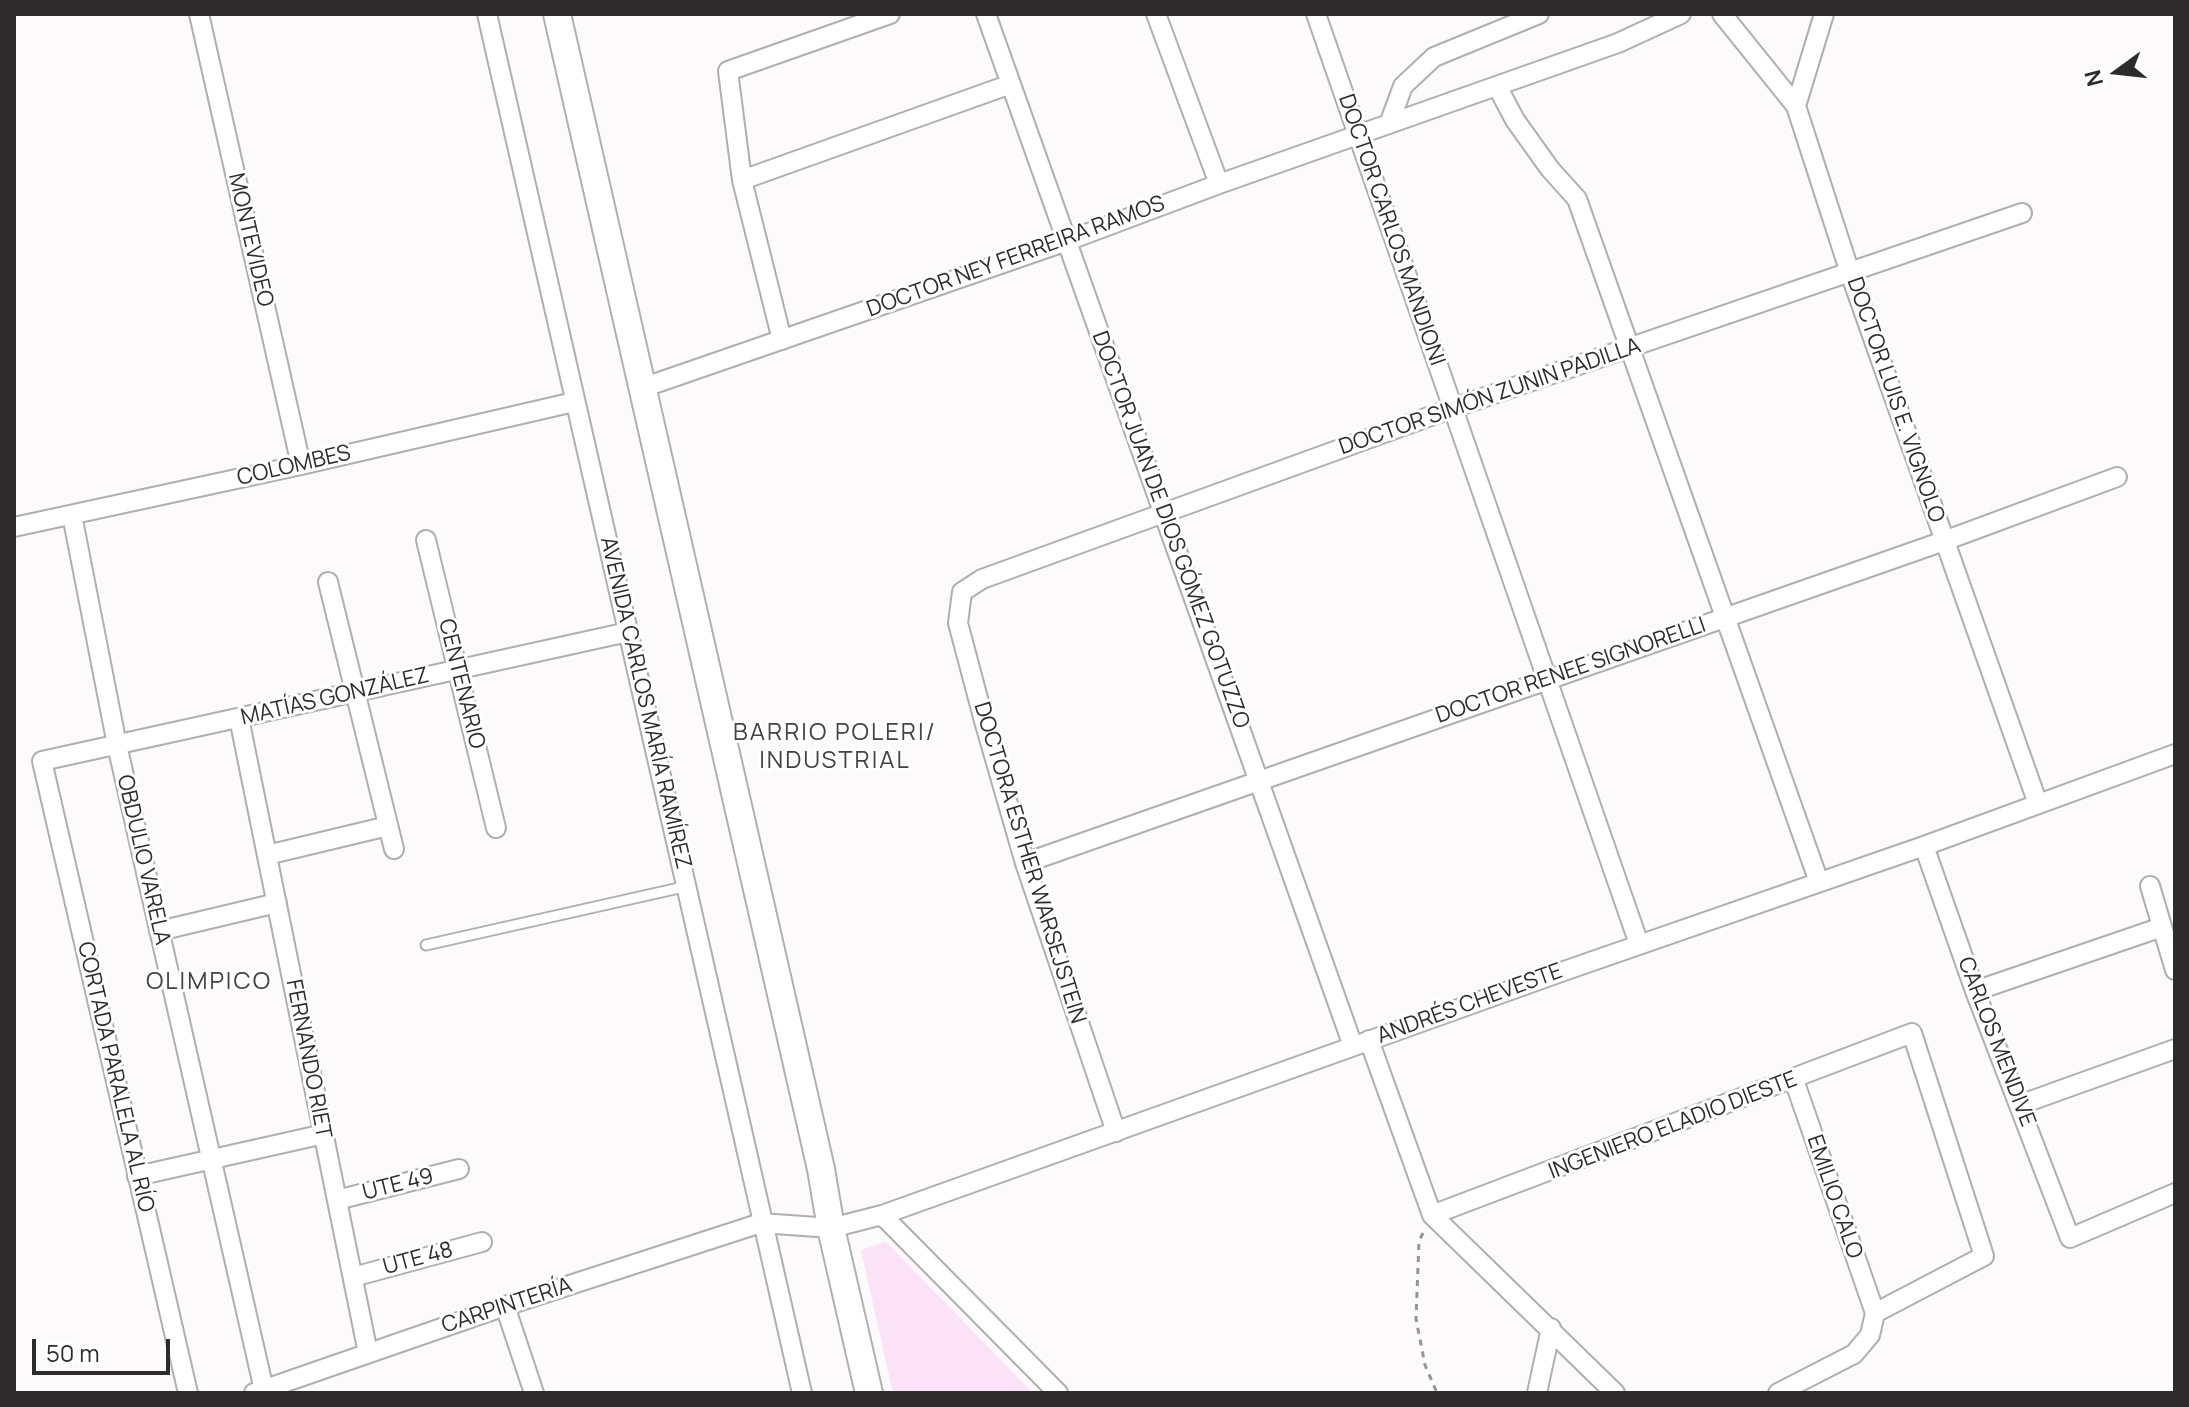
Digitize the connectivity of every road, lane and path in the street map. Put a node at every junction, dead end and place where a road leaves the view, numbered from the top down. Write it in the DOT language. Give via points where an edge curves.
graph roads {
  1 [pos="199,14"];
  2 [pos="487,14"];
  3 [pos="557,14"];
  4 [pos="890,14"];
  5 [pos="986,14"];
  6 [pos="1156,14"];
  7 [pos="1316,14"];
  8 [pos="1539,14"];
  9 [pos="1681,14"];
  10 [pos="1722,14"];
  11 [pos="1824,14"];
  12 [pos="1011,84"];
  13 [pos="1497,86"];
  14 [pos="1796,106"];
  15 [pos="1389,124"];
  16 [pos="1358,135"];
  17 [pos="742,180"];
  18 [pos="1219,184"];
  19 [pos="2022,213"];
  20 [pos="1067,241"];
  21 [pos="1850,273"];
  22 [pos="782,340"];
  23 [pos="1630,348"];
  24 [pos="642,388"];
  25 [pos="574,402"];
  26 [pos="1453,408"];
  27 [pos="301,465"];
  28 [pos="2117,477"];
  29 [pos="1164,514"];
  30 [pos="72,515"];
  31 [pos="14,527"];
  32 [pos="426,540"];
  33 [pos="1944,541"];
  34 [pos="328,582"];
  35 [pos="962,592"];
  36 [pos="1725,617"];
  37 [pos="628,632"];
  38 [pos="458,669"];
  39 [pos="1547,679"];
  40 [pos="355,692"];
  41 [pos="239,718"];
  42 [pos="117,745"];
  43 [pos="2175,754"];
  44 [pos="42,761"];
  45 [pos="1259,780"];
  46 [pos="2038,804"];
  47 [pos="388,826"];
  48 [pos="496,828"];
  49 [pos="1924,846"];
  50 [pos="394,849"];
  51 [pos="267,855"];
  52 [pos="1025,863"];
  53 [pos="1819,882"];
  54 [pos="688,886"];
  55 [pos="2150,886"];
  56 [pos="277,903"];
  57 [pos="2162,927"];
  58 [pos="159,931"];
  59 [pos="1639,944"];
  60 [pos="426,945"];
  61 [pos="2175,970"];
  62 [pos="1975,991"];
  63 [pos="1361,1043"];
  64 [pos="2175,1049"];
  65 [pos="1794,1080"];
  66 [pos="2019,1105"];
  67 [pos="1116,1132"];
  68 [pos="324,1134"];
  69 [pos="212,1159"];
  70 [pos="459,1169"];
  71 [pos="137,1176"];
  72 [pos="2175,1193"];
  73 [pos="337,1200"];
  74 [pos="882,1215"];
  75 [pos="1432,1215"];
  76 [pos="761,1223"];
  77 [pos="831,1228"];
  78 [pos="482,1242"];
  79 [pos="353,1277"];
  80 [pos="505,1306"];
  81 [pos="1875,1313"];
  82 [pos="1551,1328"];
  83 [pos="368,1353"];
  84 [pos="259,1391"];
  85 [pos="188,1393"];
  86 [pos="534,1393"];
  87 [pos="802,1393"];
  88 [pos="869,1393"];
  89 [pos="1058,1393"];
  90 [pos="1437,1393"];
  91 [pos="1537,1393"];
  92 [pos="1615,1393"];
  93 [pos="1778,1393"];
  1 -- 27 [label="street, MONTEVIDEO"];
  2 -- 25 [label="street, AVENIDA CARLOS MARÍA RAMÍREZ"];
  3 -- 24 [label="street"];
  4 -- 17 [label="street" via="728,71"];
  5 -- 12 [label="street, DOCTOR JUAN DE DIOS GÓMEZ GOTUZZO"];
  6 -- 18 [label="street"];
  7 -- 16 [label="street, DOCTOR CARLOS MANDIONI"];
  8 -- 15 [label="street" via="1434,57 1403,86"];
  9 -- 13 [label="street, DOCTOR NEY FERREIRA RAMOS" via="1618,43"];
  10 -- 14 [label="street, DOCTOR LUIS E. VIGNOLO"];
  11 -- 14 [label="street"];
  12 -- 17 [label="street"];
  12 -- 20 [label="street, DOCTOR JUAN DE DIOS GÓMEZ GOTUZZO"];
  13 -- 15 [label="street, DOCTOR NEY FERREIRA RAMOS"];
  13 -- 23 [label="street" via="1515,120 1577,199"];
  14 -- 21 [label="street, DOCTOR LUIS E. VIGNOLO"];
  15 -- 16 [label="street, DOCTOR NEY FERREIRA RAMOS"];
  16 -- 18 [label="street, DOCTOR NEY FERREIRA RAMOS"];
  16 -- 26 [label="street, DOCTOR CARLOS MANDIONI"];
  17 -- 22 [label="street"];
  18 -- 20 [label="street, DOCTOR NEY FERREIRA RAMOS"];
  19 -- 21 [label="street, DOCTOR SIMÓN ZUNIN PADILLA"];
  20 -- 22 [label="street, DOCTOR NEY FERREIRA RAMOS"];
  20 -- 29 [label="street, DOCTOR JUAN DE DIOS GÓMEZ GOTUZZO"];
  21 -- 23 [label="street, DOCTOR SIMÓN ZUNIN PADILLA"];
  21 -- 33 [label="street, DOCTOR LUIS E. VIGNOLO"];
  22 -- 24 [label="street, DOCTOR NEY FERREIRA RAMOS"];
  23 -- 26 [label="street, DOCTOR SIMÓN ZUNIN PADILLA"];
  23 -- 36 [label="street"];
  24 -- 77 [label="street"];
  25 -- 27 [label="street, COLOMBES"];
  25 -- 37 [label="street, AVENIDA CARLOS MARÍA RAMÍREZ"];
  26 -- 29 [label="street, DOCTOR SIMÓN ZUNIN PADILLA"];
  26 -- 39 [label="street, DOCTOR CARLOS MANDIONI"];
  27 -- 30 [label="street, COLOMBES"];
  28 -- 33 [label="street, DOCTOR RENEE SIGNORELLI"];
  29 -- 35 [label="street, DOCTOR SIMÓN ZUNIN PADILLA" via="982,579"];
  29 -- 45 [label="street, DOCTOR JUAN DE DIOS GÓMEZ GOTUZZO"];
  30 -- 31 [label="street, COLOMBES"];
  30 -- 42 [label="street, OBDULIO VARELA"];
  32 -- 38 [label="street, CENTENARIO"];
  33 -- 36 [label="street, DOCTOR RENEE SIGNORELLI"];
  33 -- 46 [label="street, DOCTOR LUIS E. VIGNOLO"];
  34 -- 40 [label="street"];
  35 -- 52 [label="street, DOCTORA ESTHER WARSEJSTEIN" via="958,623"];
  36 -- 39 [label="street, DOCTOR RENEE SIGNORELLI"];
  36 -- 53 [label="street"];
  37 -- 38 [label="street, MATÍAS GONZÁLEZ"];
  37 -- 54 [label="street, AVENIDA CARLOS MARÍA RAMÍREZ"];
  38 -- 40 [label="street, MATÍAS GONZÁLEZ"];
  38 -- 48 [label="street, CENTENARIO"];
  39 -- 45 [label="street, DOCTOR RENEE SIGNORELLI"];
  39 -- 59 [label="street, DOCTOR CARLOS MANDIONI"];
  40 -- 41 [label="street, MATÍAS GONZÁLEZ"];
  40 -- 47 [label="street"];
  41 -- 42 [label="street, MATÍAS GONZÁLEZ"];
  41 -- 51 [label="street, FERNANDO RIET"];
  42 -- 44 [label="street, MATÍAS GONZÁLEZ"];
  42 -- 58 [label="street, OBDULIO VARELA"];
  43 -- 46 [label="street, ANDRÉS CHEVESTE"];
  44 -- 71 [label="street, CORTADA PARALELA AL RÍO"];
  45 -- 52 [label="street, DOCTOR RENEE SIGNORELLI"];
  45 -- 63 [label="street, DOCTOR JUAN DE DIOS GÓMEZ GOTUZZO"];
  46 -- 49 [label="street, ANDRÉS CHEVESTE"];
  47 -- 50 [label="street"];
  47 -- 51 [label="street"];
  49 -- 53 [label="street, ANDRÉS CHEVESTE"];
  49 -- 62 [label="street, CARLOS MENDIVE"];
  51 -- 56 [label="street, FERNANDO RIET"];
  52 -- 67 [label="street, DOCTORA ESTHER WARSEJSTEIN"];
  53 -- 59 [label="street, ANDRÉS CHEVESTE"];
  54 -- 60 [label="lane"];
  54 -- 76 [label="street, AVENIDA CARLOS MARÍA RAMÍREZ"];
  55 -- 57 [label="street"];
  56 -- 58 [label="street"];
  56 -- 68 [label="street, FERNANDO RIET"];
  57 -- 61 [label="street"];
  57 -- 62 [label="street"];
  58 -- 69 [label="street, OBDULIO VARELA"];
  59 -- 63 [label="street, ANDRÉS CHEVESTE"];
  62 -- 66 [label="street, CARLOS MENDIVE"];
  63 -- 67 [label="street, ANDRÉS CHEVESTE"];
  63 -- 75 [label="street, DOCTOR JUAN DE DIOS GÓMEZ GOTUZZO"];
  64 -- 66 [label="street"];
  65 -- 75 [label="street, INGENIERO ELADIO DIESTE"];
  65 -- 81 [label="street, EMILIO CALO"];
  65 -- 81 [label="street, INGENIERO ELADIO DIESTE" via="1912,1033 1984,1256"];
  66 -- 72 [label="street, CARLOS MENDIVE" via="2070,1238"];
  67 -- 74 [label="street, ANDRÉS CHEVESTE"];
  68 -- 69 [label="street"];
  68 -- 73 [label="street, FERNANDO RIET"];
  69 -- 71 [label="street"];
  69 -- 84 [label="street, OBDULIO VARELA"];
  70 -- 73 [label="street, UTE 49"];
  71 -- 85 [label="street, CORTADA PARALELA AL RÍO"];
  73 -- 79 [label="street, FERNANDO RIET"];
  74 -- 77 [label="street, ANDRÉS CHEVESTE"];
  74 -- 89 [label="street"];
  75 -- 82 [label="street"];
  75 -- 90 [label="path" via="1419,1241 1416,1319"];
  76 -- 77 [label="street, ANDRÉS CHEVESTE"];
  76 -- 80 [label="street, CARPINTERÍA"];
  76 -- 87 [label="street, AVENIDA CARLOS MARÍA RAMÍREZ"];
  77 -- 88 [label="street"];
  78 -- 79 [label="street, UTE 48"];
  79 -- 83 [label="street, FERNANDO RIET"];
  80 -- 83 [label="street, CARPINTERÍA"];
  80 -- 86 [label="street"];
  81 -- 93 [label="street" via="1870,1335 1854,1354"];
  82 -- 91 [label="street"];
  82 -- 92 [label="street"];
  83 -- 84 [label="street, CARPINTERÍA"];
}
